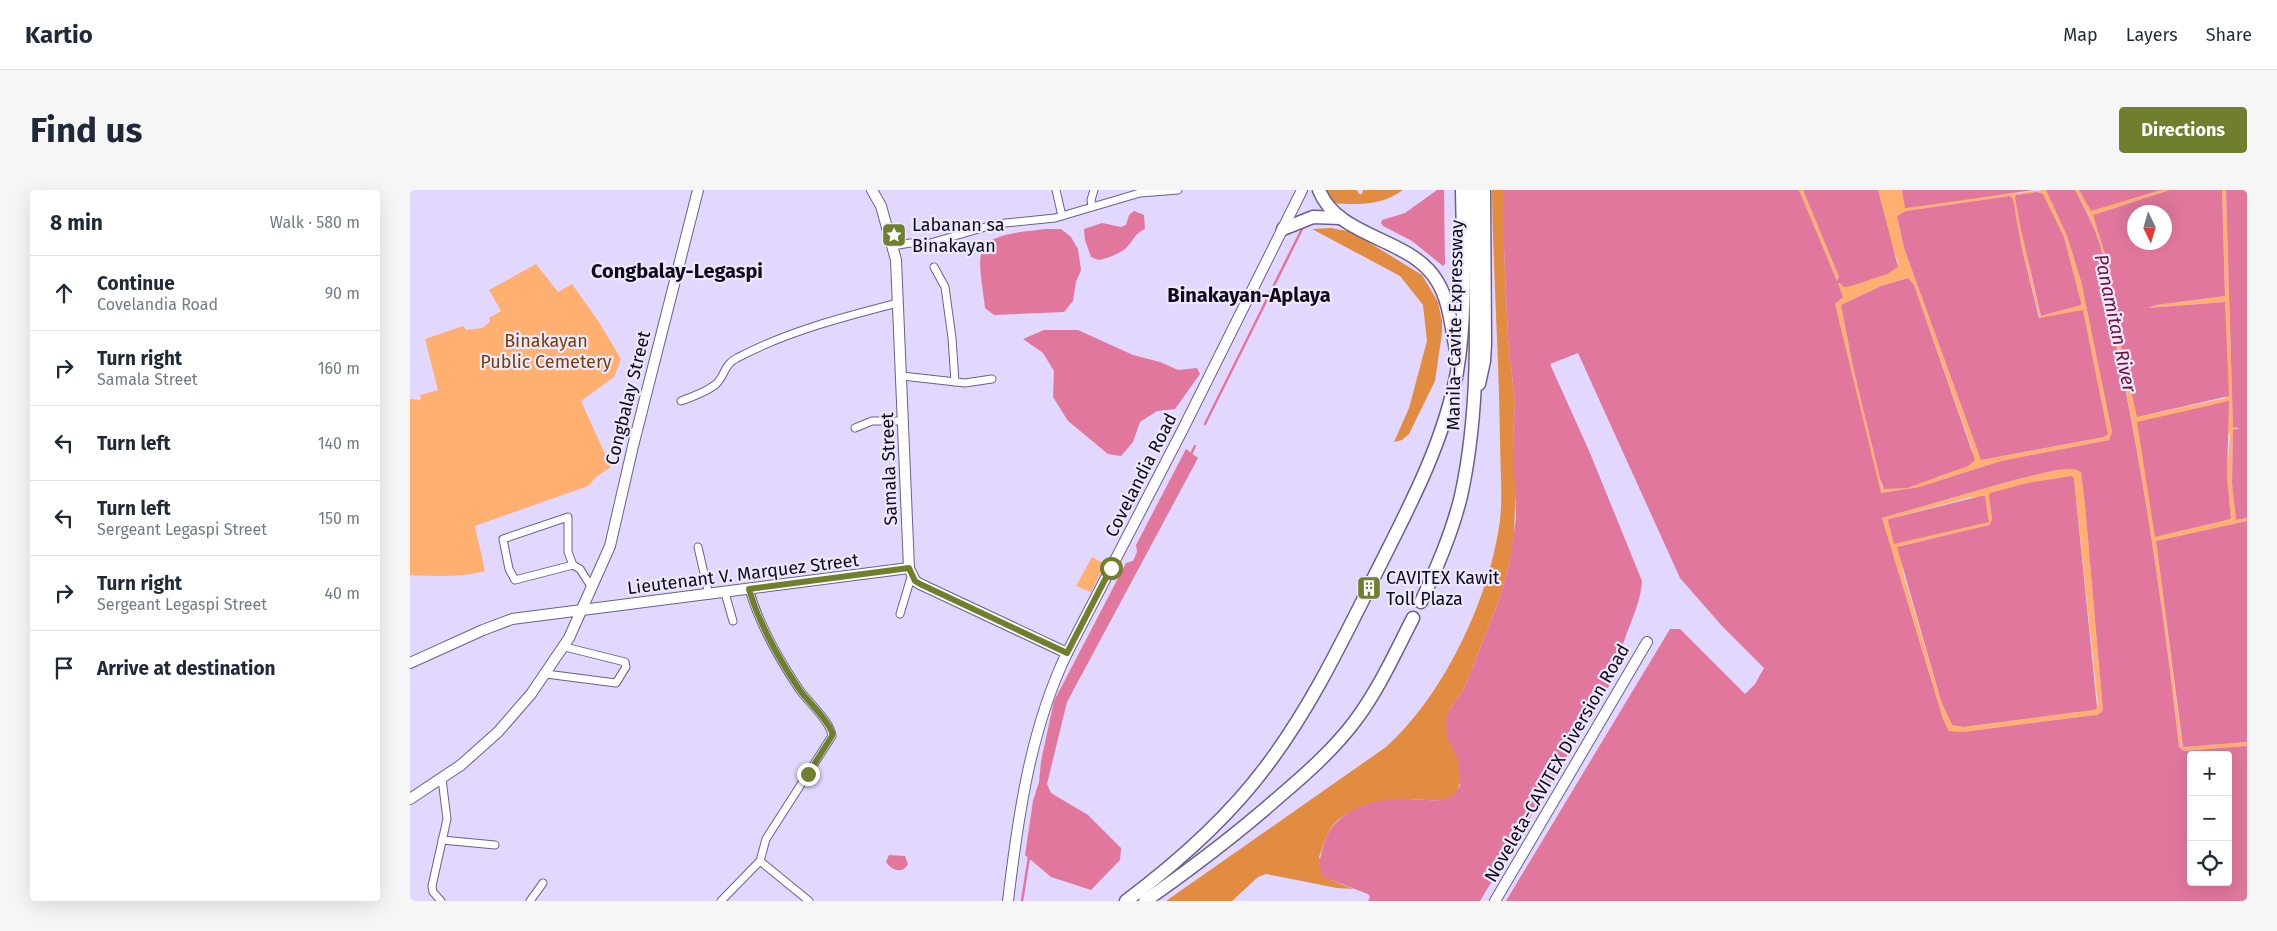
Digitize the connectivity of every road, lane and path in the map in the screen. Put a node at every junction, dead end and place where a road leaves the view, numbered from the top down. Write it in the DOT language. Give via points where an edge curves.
graph roads {
  1 [pos="698,190"];
  2 [pos="872,190"];
  3 [pos="1056,190"];
  4 [pos="1094,190"];
  5 [pos="1178,190"];
  6 [pos="1302,190"];
  7 [pos="1320,190"];
  8 [pos="1462,190"];
  9 [pos="1473,190"];
  10 [pos="1484,190"];
  11 [pos="1092,206"];
  12 [pos="1062,216"];
  13 [pos="1341,218"];
  14 [pos="1283,229"];
  15 [pos="893,246"];
  16 [pos="934,267"];
  17 [pos="898,303"];
  18 [pos="1458,363"];
  19 [pos="902,376"];
  20 [pos="992,379"];
  21 [pos="955,382"];
  22 [pos="681,401"];
  23 [pos="1474,401"];
  24 [pos="904,421"];
  25 [pos="854,428"];
  26 [pos="698,547"];
  27 [pos="573,565"];
  28 [pos="911,571"];
  29 [pos="1374,579"];
  30 [pos="592,588"];
  31 [pos="749,589"];
  32 [pos="725,593"];
  33 [pos="710,595"];
  34 [pos="1365,596"];
  35 [pos="1421,602"];
  36 [pos="581,611"];
  37 [pos="900,614"];
  38 [pos="1413,618"];
  39 [pos="733,621"];
  40 [pos="1647,642"];
  41 [pos="565,647"];
  42 [pos="1067,653"];
  43 [pos="410,663"];
  44 [pos="546,674"];
  45 [pos="442,779"];
  46 [pos="410,799"];
  47 [pos="442,840"];
  48 [pos="495,844"];
  49 [pos="760,862"];
  50 [pos="543,884"];
  51 [pos="441,901"];
  52 [pos="530,901"];
  53 [pos="721,901"];
  54 [pos="809,901"];
  55 [pos="1008,901"];
  56 [pos="1126,901"];
  57 [pos="1145,901"];
  58 [pos="1495,901"];
  1 -- 30 [label="street, Congbalay Street" via="610,546"];
  2 -- 15 [label="street, Samala Street"];
  3 -- 12 [label="street"];
  4 -- 11 [label="street"];
  5 -- 11 [label="street" via="1140,193"];
  6 -- 14 [label="street, Covelandia Road"];
  7 -- 13 [label="highway" via="1327,204"];
  8 -- 18 [label="highway, Manila–Cavite Expressway" via="1463,300"];
  9 -- 23 [label="highway, Manila–Cavite Expressway"];
  10 -- 23 [label="highway" via="1485,352"];
  11 -- 12 [label="street"];
  12 -- 15 [label="street" via="996,224 927,244"];
  13 -- 14 [label="highway" via="1313,217"];
  13 -- 18 [label="highway" via="1410,254 1432,273 1446,300"];
  14 -- 42 [label="street, Covelandia Road"];
  15 -- 17 [label="street, Samala Street"];
  16 -- 21 [label="street" via="945,287"];
  17 -- 19 [label="street, Samala Street"];
  17 -- 22 [label="street" via="824,323 735,358 716,384"];
  18 -- 29 [label="highway, Manila–Cavite Expressway" via="1449,406 1431,458"];
  19 -- 21 [label="street"];
  19 -- 24 [label="street, Samala Street"];
  20 -- 21 [label="street"];
  23 -- 35 [label="highway, Manila–Cavite Expressway" via="1471,441 1457,509 1443,553"];
  24 -- 25 [label="street" via="872,421"];
  24 -- 28 [label="street, Samala Street"];
  26 -- 33 [label="street"];
  27 -- 27 [label="street" via="568,552 568,517 503,539 509,569 515,580"];
  27 -- 30 [label="street" via="580,568"];
  28 -- 31 [label="street, Lieutenant V. Marquez Street"];
  28 -- 37 [label="street"];
  28 -- 42 [label="street" via="920,584"];
  30 -- 36 [label="street, Congbalay Street"];
  31 -- 32 [label="street, Lieutenant V. Marquez Street"];
  31 -- 49 [label="street" via="755,610 782,660 800,690 830,728 832,736 766,839"];
  32 -- 33 [label="street, Lieutenant V. Marquez Street"];
  32 -- 39 [label="street"];
  33 -- 36 [label="street, Lieutenant V. Marquez Street"];
  34 -- 56 [label="highway" via="1323,679 1268,764 1212,827"];
  36 -- 41 [label="street, Congbalay Street"];
  36 -- 43 [label="street, Lieutenant V. Marquez Street" via="504,621"];
  38 -- 57 [label="highway" via="1374,693 1330,750 1246,825"];
  40 -- 58 [label="street, Noveleta-CAVITEX Diversion Road"];
  41 -- 44 [label="street, Congbalay Street"];
  41 -- 44 [label="street" via="625,662 626,667 616,683"];
  42 -- 55 [label="street, Covelandia Road" via="1038,731 1019,818"];
  44 -- 45 [label="street, Congbalay Street" via="498,732"];
  45 -- 46 [label="street, Congbalay Street"];
  45 -- 47 [label="street" via="447,819"];
  47 -- 48 [label="street"];
  47 -- 51 [label="street" via="432,886"];
  49 -- 53 [label="street"];
  49 -- 54 [label="street"];
  50 -- 52 [label="street"];
}
